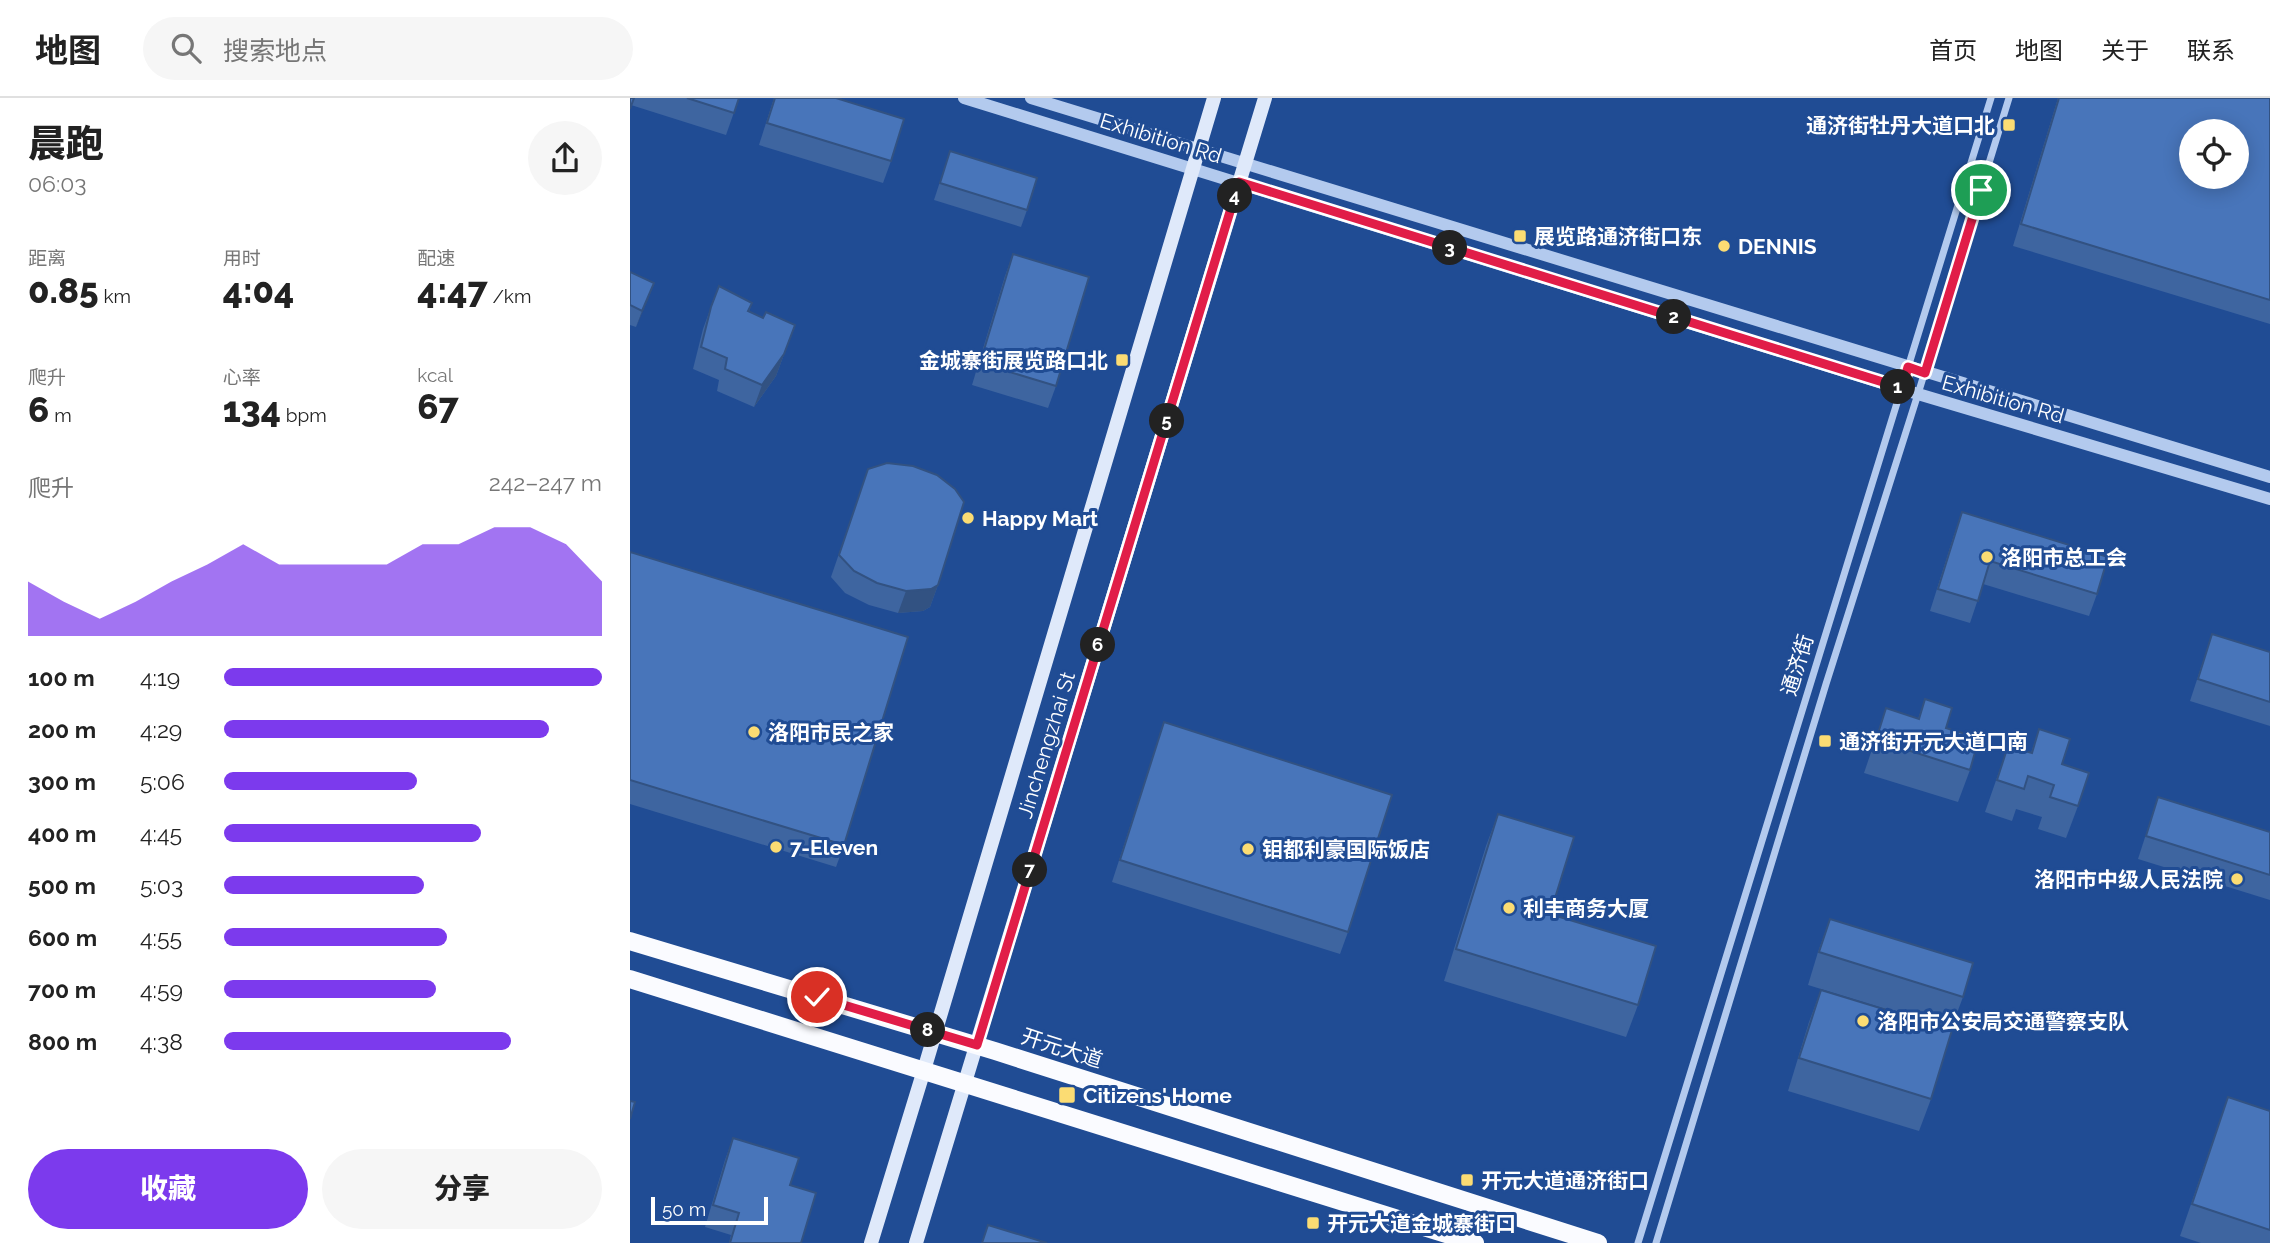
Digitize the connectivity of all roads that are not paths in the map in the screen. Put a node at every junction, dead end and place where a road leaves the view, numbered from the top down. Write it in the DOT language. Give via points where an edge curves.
graph roads {
  1 [pos="964,98"];
  2 [pos="1031,98"];
  3 [pos="1214,98"];
  4 [pos="1265,98"];
  5 [pos="1991,98"];
  6 [pos="2009,98"];
  7 [pos="1198,149"];
  8 [pos="1245,164"];
  9 [pos="1193,168"];
  10 [pos="1239,182"];
  11 [pos="1908,367"];
  12 [pos="1925,373"];
  13 [pos="1902,388"];
  14 [pos="1918,394"];
  15 [pos="2270,477"];
  16 [pos="2270,499"];
  17 [pos="630,941"];
  18 [pos="630,979"];
  19 [pos="934,1032"];
  20 [pos="977,1045"];
  21 [pos="924,1070"];
  22 [pos="965,1083"];
  23 [pos="871,1243"];
  24 [pos="916,1243"];
  25 [pos="1475,1243"];
  26 [pos="1598,1243"];
  27 [pos="1638,1243"];
  28 [pos="1656,1243"];
  1 -- 9 [label="street, Exhibition Rd"];
  2 -- 7 [label="street, Exhibition Rd"];
  3 -- 7 [label="main road, Jinchengzhai St"];
  4 -- 8 [label="main road, Jinchengzhai St"];
  5 -- 11 [label="street, 通济街"];
  6 -- 12 [label="street, 通济街"];
  7 -- 8 [label="street, Exhibition Rd"];
  7 -- 9 [label="main road, Jinchengzhai St"];
  8 -- 10 [label="main road, Jinchengzhai St"];
  8 -- 11 [label="street, Exhibition Rd"];
  9 -- 10 [label="street, Exhibition Rd"];
  9 -- 19 [label="main road, Jinchengzhai St"];
  10 -- 13 [label="street, Exhibition Rd"];
  10 -- 20 [label="main road, Jinchengzhai St"];
  11 -- 12 [label="street, Exhibition Rd"];
  11 -- 13 [label="street, 通济街"];
  12 -- 14 [label="street, 通济街"];
  12 -- 15 [label="street, Exhibition Rd"];
  13 -- 14 [label="street, Exhibition Rd"];
  13 -- 27 [label="street, 通济街"];
  14 -- 16 [label="street, Exhibition Rd"];
  14 -- 28 [label="street, 通济街"];
  17 -- 19 [label="main road, 开元大道"];
  18 -- 21 [label="main road"];
  19 -- 20 [label="main road, 开元大道"];
  19 -- 21 [label="main road, Jinchengzhai St"];
  20 -- 22 [label="main road, Jinchengzhai St"];
  20 -- 26 [label="main road, 开元大道"];
  21 -- 22 [label="main road"];
  21 -- 23 [label="main road, Jinchengzhai St"];
  22 -- 24 [label="main road, Jinchengzhai St"];
  22 -- 25 [label="main road"];
}
